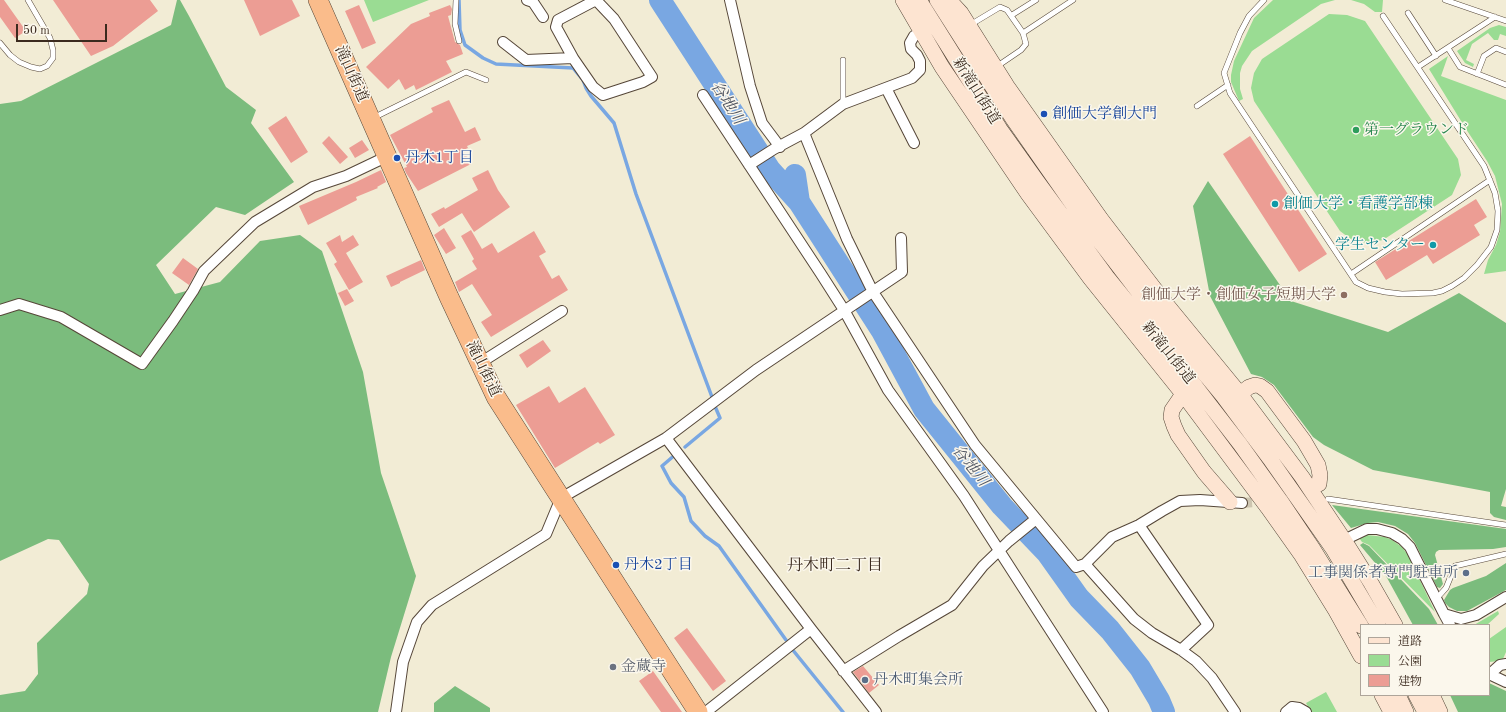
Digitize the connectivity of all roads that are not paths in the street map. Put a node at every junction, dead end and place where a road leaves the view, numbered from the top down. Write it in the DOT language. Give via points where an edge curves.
graph roads {
  1 [pos="28,0"];
  2 [pos="318,0"];
  3 [pos="456,0"];
  4 [pos="527,0"];
  5 [pos="596,0"];
  6 [pos="730,0"];
  7 [pos="903,0"];
  8 [pos="920,0"];
  9 [pos="937,0"];
  10 [pos="949,0"];
  11 [pos="1036,0"];
  12 [pos="1073,0"];
  13 [pos="1264,0"];
  14 [pos="1445,0"];
  15 [pos="1408,13"];
  16 [pos="1012,15"];
  17 [pos="1383,16"];
  18 [pos="543,17"];
  19 [pos="1495,17"];
  20 [pos="1506,21"];
  21 [pos="969,25"];
  22 [pos="922,33"];
  23 [pos="1023,33"];
  24 [pos="459,40"];
  25 [pos="503,42"];
  26 [pos="0,43"];
  27 [pos="1448,48"];
  28 [pos="1506,52"];
  29 [pos="1436,56"];
  30 [pos="573,58"];
  31 [pos="843,60"];
  32 [pos="995,67"];
  33 [pos="1418,67"];
  34 [pos="1477,74"];
  35 [pos="486,80"];
  36 [pos="1228,85"];
  37 [pos="1506,85"];
  38 [pos="886,88"];
  39 [pos="704,95"];
  40 [pos="843,104"];
  41 [pos="1197,106"];
  42 [pos="371,119"];
  43 [pos="804,133"];
  44 [pos="914,143"];
  45 [pos="777,148"];
  46 [pos="388,156"];
  47 [pos="751,164"];
  48 [pos="1490,180"];
  49 [pos="901,238"];
  50 [pos="1351,274"];
  51 [pos="872,293"];
  52 [pos="846,309"];
  53 [pos="0,310"];
  54 [pos="562,311"];
  55 [pos="480,363"];
  56 [pos="1184,394"];
  57 [pos="1240,394"];
  58 [pos="666,438"];
  59 [pos="1319,484"];
  60 [pos="561,498"];
  61 [pos="1328,499"];
  62 [pos="1236,502"];
  63 [pos="1033,522"];
  64 [pos="1139,525"];
  65 [pos="1506,525"];
  66 [pos="1344,540"];
  67 [pos="999,550"];
  68 [pos="1506,554"];
  69 [pos="1085,564"];
  70 [pos="1506,597"];
  71 [pos="1437,598"];
  72 [pos="1444,614"];
  73 [pos="1360,624"];
  74 [pos="1377,624"];
  75 [pos="1393,624"];
  76 [pos="1449,624"];
  77 [pos="811,629"];
  78 [pos="1181,650"];
  79 [pos="1360,654"];
  80 [pos="1506,664"];
  81 [pos="843,671"];
  82 [pos="1490,673"];
  83 [pos="1490,674"];
  84 [pos="1506,682"];
  85 [pos="1382,696"];
  86 [pos="1398,696"];
  87 [pos="1417,696"];
  88 [pos="1432,696"];
  89 [pos="396,712"];
  90 [pos="698,712"];
  91 [pos="706,712"];
  92 [pos="876,712"];
  93 [pos="1103,712"];
  94 [pos="1235,712"];
  95 [pos="1286,712"];
  96 [pos="1306,712"];
  97 [pos="1390,712"];
  98 [pos="1406,712"];
  99 [pos="1425,712"];
  100 [pos="1440,712"];
  1 -- 26 [label="lane" via="50,38 53,58 47,66 40,69 31,67 10,56"];
  2 -- 42 [label="highway, 滝山街道"];
  3 -- 24 [label="lane" via="455,24"];
  4 -- 18 [label="street" via="533,2"];
  5 -- 30 [label="street" via="558,20 556,27"];
  5 -- 30 [label="street" via="614,19 652,77 603,95 593,86"];
  6 -- 45 [label="street" via="750,86 762,123"];
  7 -- 22 [label="main road"];
  8 -- 73 [label="main road, 新滝山街道" via="1000,129 1107,278 1240,444 1309,543"];
  9 -- 74 [label="main road, 新滝山街道" via="1013,119 1087,225 1223,396 1284,478 1332,549"];
  10 -- 21 [label="main road"];
  11 -- 16 [label="lane"];
  12 -- 23 [label="lane"];
  13 -- 36 [label="lane" via="1249,16 1231,53 1224,73"];
  14 -- 19 [label="lane"];
  15 -- 29 [label="lane"];
  16 -- 21 [label="lane" via="1000,7"];
  16 -- 23 [label="lane"];
  17 -- 33 [label="lane"];
  19 -- 20 [label="lane"];
  19 -- 27 [label="lane"];
  21 -- 32 [label="main road"];
  22 -- 38 [label="street" via="914,36 910,43 911,49 920,61 920,70 912,78"];
  22 -- 56 [label="main road" via="942,67 1063,243"];
  23 -- 32 [label="lane" via="1026,44"];
  25 -- 30 [label="street" via="526,60"];
  27 -- 29 [label="lane"];
  27 -- 34 [label="lane" via="1460,67"];
  28 -- 34 [label="lane" via="1496,48 1484,56"];
  29 -- 33 [label="lane"];
  31 -- 40 [label="lane"];
  32 -- 57 [label="main road" via="1101,219"];
  33 -- 48 [label="lane" via="1484,166"];
  34 -- 37 [label="lane"];
  35 -- 42 [label="lane" via="466,72"];
  36 -- 41 [label="lane"];
  36 -- 50 [label="lane" via="1230,93"];
  38 -- 40 [label="street"];
  38 -- 44 [label="street"];
  39 -- 47 [label="street"];
  40 -- 43 [label="street"];
  42 -- 46 [label="highway, 滝山街道"];
  43 -- 45 [label="street"];
  43 -- 51 [label="street" via="844,233"];
  45 -- 47 [label="street"];
  46 -- 53 [label="street" via="346,176 313,187 255,222 204,271 194,290 142,364 61,317 19,304"];
  46 -- 55 [label="highway, 滝山街道"];
  47 -- 52 [label="street"];
  48 -- 50 [label="lane"];
  48 -- 50 [label="lane" via="1498,211 1496,230 1491,247 1464,278 1442,291 1402,294 1362,286"];
  49 -- 51 [label="street" via="902,272"];
  51 -- 52 [label="street"];
  51 -- 63 [label="street" via="975,445"];
  52 -- 58 [label="street" via="756,370"];
  52 -- 67 [label="street" via="888,390 964,496"];
  54 -- 55 [label="street"];
  55 -- 60 [label="highway, 滝山街道" via="496,397"];
  56 -- 62 [label="main road" via="1172,410 1178,435 1204,472"];
  56 -- 79 [label="main road" via="1302,556"];
  57 -- 59 [label="main road" via="1255,385 1267,391 1304,441 1318,465"];
  57 -- 66 [label="main road" via="1302,477"];
  58 -- 60 [label="street"];
  58 -- 77 [label="street"];
  60 -- 89 [label="street" via="546,534 432,605 417,622 403,662"];
  60 -- 90 [label="highway, 滝山街道"];
  61 -- 65 [label="lane"];
  62 -- 64 [label="street" via="1180,501"];
  63 -- 67 [label="street"];
  63 -- 69 [label="street" via="1076,567"];
  64 -- 69 [label="street" via="1112,537"];
  64 -- 78 [label="street" via="1208,625"];
  66 -- 71 [label="street" via="1367,529 1392,533 1402,539 1410,547"];
  66 -- 75 [label="main road"];
  67 -- 81 [label="street" via="952,605"];
  67 -- 93 [label="street"];
  68 -- 71 [label="lane" via="1455,566 1446,588"];
  69 -- 78 [label="street" via="1134,619"];
  70 -- 72 [label="street" via="1476,615 1462,619"];
  71 -- 72 [label="street"];
  72 -- 76 [label="street"];
  77 -- 81 [label="street"];
  77 -- 91 [label="street"];
  78 -- 94 [label="street" via="1212,678"];
  80 -- 82 [label="street" via="1500,665"];
  81 -- 92 [label="street"];
  83 -- 84 [label="street"];
  85 -- 97 [label="main road"];
  86 -- 98 [label="main road"];
  87 -- 99 [label="main road"];
  88 -- 100 [label="main road"];
  95 -- 96 [label="street" via="1292,706"];
}
